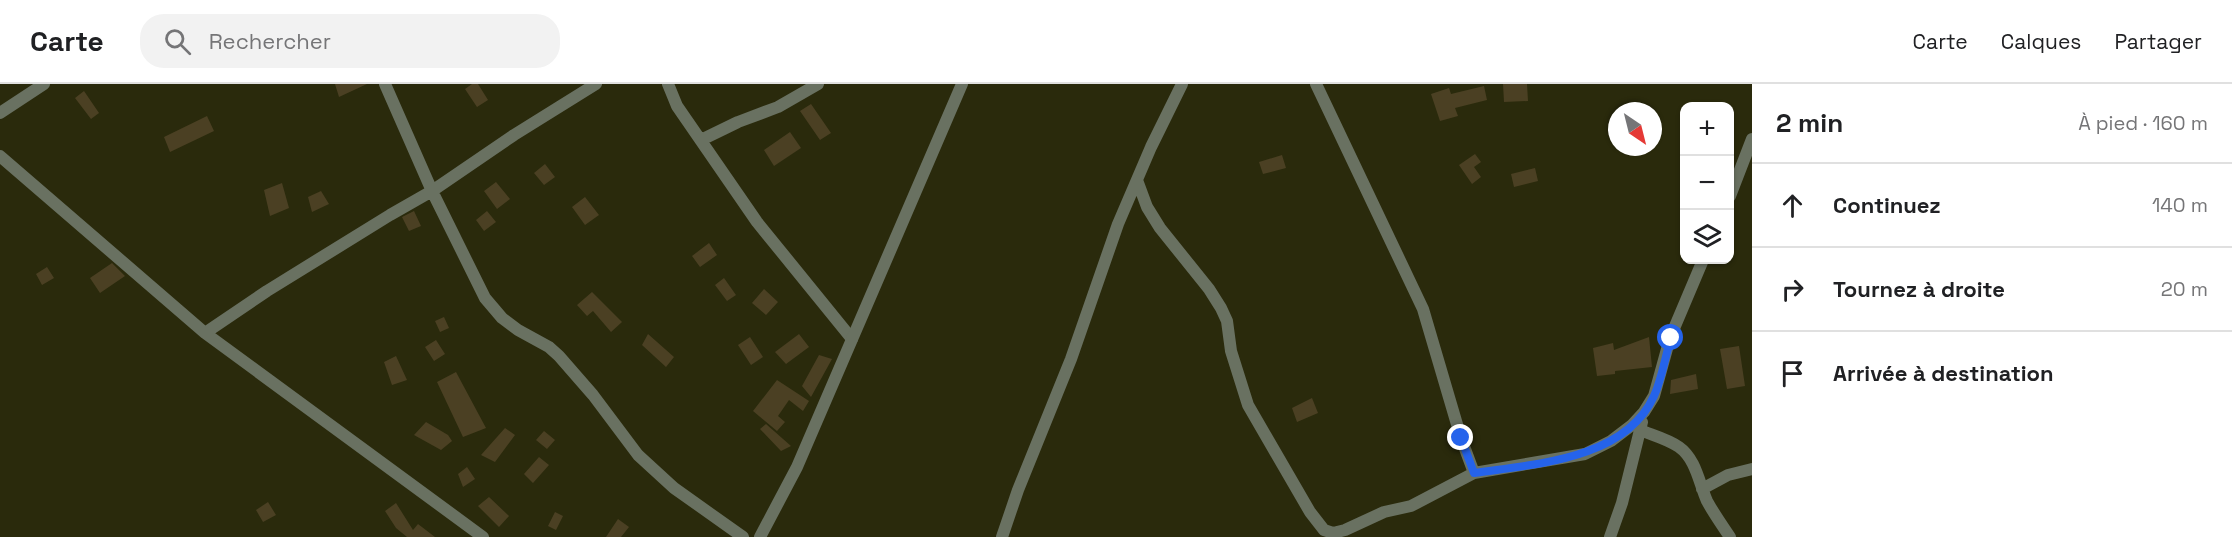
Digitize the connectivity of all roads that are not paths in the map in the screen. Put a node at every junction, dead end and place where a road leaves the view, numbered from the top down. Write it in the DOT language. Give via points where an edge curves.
graph roads {
  1 [pos="44,84"];
  2 [pos="385,84"];
  3 [pos="596,84"];
  4 [pos="668,84"];
  5 [pos="818,84"];
  6 [pos="962,84"];
  7 [pos="1182,84"];
  8 [pos="1316,84"];
  9 [pos="1,110"];
  10 [pos="1752,139"];
  11 [pos="701,140"];
  12 [pos="0,156"];
  13 [pos="1137,180"];
  14 [pos="1734,186"];
  15 [pos="432,192"];
  16 [pos="1701,264"];
  17 [pos="205,333"];
  18 [pos="852,339"];
  19 [pos="1644,412"];
  20 [pos="1640,430"];
  21 [pos="1752,469"];
  22 [pos="1474,473"];
  23 [pos="1702,489"];
  24 [pos="483,537"];
  25 [pos="743,537"];
  26 [pos="760,537"];
  27 [pos="1002,537"];
  28 [pos="1610,537"];
  29 [pos="1730,537"];
  1 -- 9 [label="street"];
  2 -- 15 [label="street"];
  3 -- 15 [label="street"];
  4 -- 11 [label="street" via="677,106"];
  5 -- 11 [label="street" via="778,107"];
  6 -- 18 [label="street"];
  7 -- 13 [label="street"];
  8 -- 22 [label="street" via="1423,309"];
  10 -- 14 [label="street"];
  11 -- 18 [label="street" via="757,222"];
  12 -- 17 [label="street"];
  13 -- 22 [label="street" via="1160,228 1221,308 1248,405 1324,530 1345,530 1384,512 1411,507"];
  13 -- 27 [label="street"];
  15 -- 17 [label="street"];
  15 -- 25 [label="street" via="485,298 502,318 549,347 593,395 638,455 674,488"];
  16 -- 19 [label="street" via="1671,338 1654,396"];
  17 -- 24 [label="street"];
  18 -- 26 [label="street" via="797,467"];
  19 -- 20 [label="street"];
  19 -- 22 [label="street" via="1611,441 1585,454"];
  20 -- 23 [label="street" via="1679,447 1693,463"];
  20 -- 28 [label="street"];
  21 -- 23 [label="street" via="1728,475"];
  23 -- 29 [label="street"];
}
